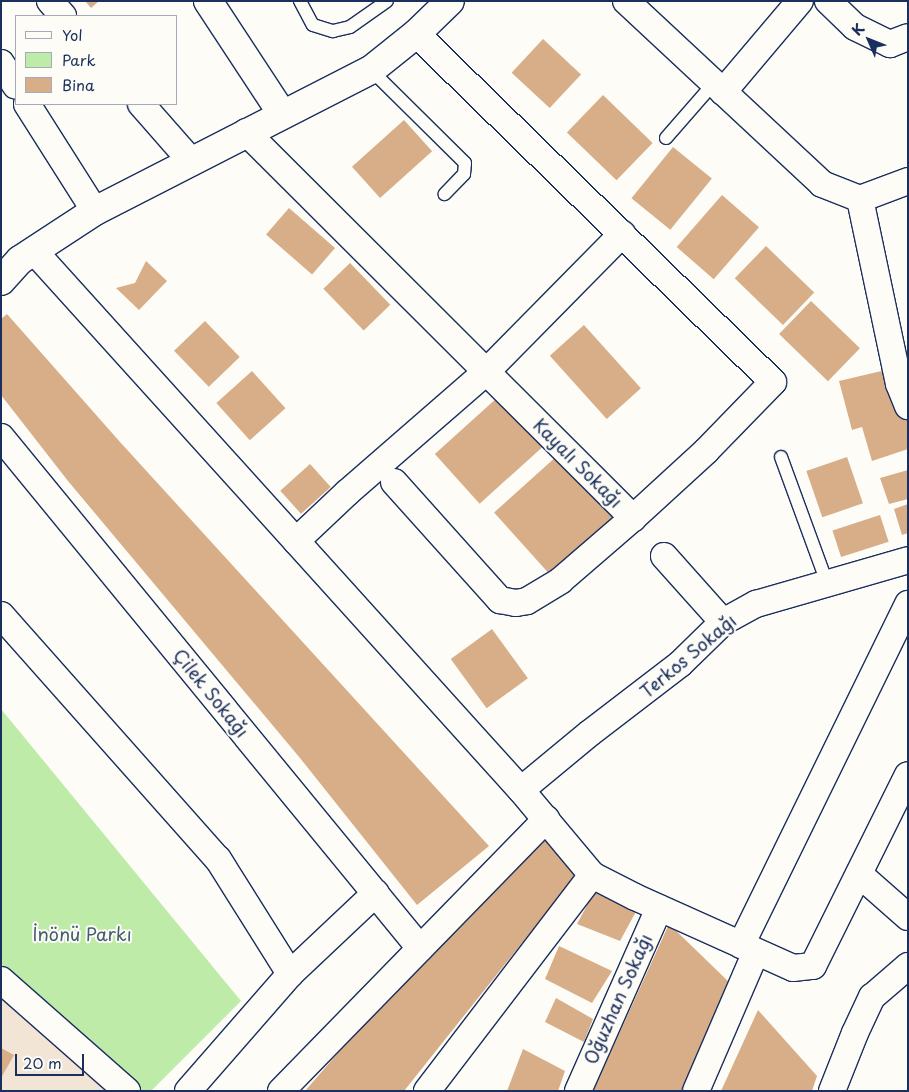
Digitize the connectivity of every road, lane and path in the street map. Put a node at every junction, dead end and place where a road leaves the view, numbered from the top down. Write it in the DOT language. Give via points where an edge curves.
graph roads {
  1 [pos="50,1"];
  2 [pos="208,1"];
  3 [pos="300,1"];
  4 [pos="386,1"];
  5 [pos="450,1"];
  6 [pos="626,1"];
  7 [pos="800,1"];
  8 [pos="828,1"];
  9 [pos="63,15"];
  10 [pos="416,34"];
  11 [pos="908,37"];
  12 [pos="1,63"];
  13 [pos="371,70"];
  14 [pos="15,84"];
  15 [pos="719,88"];
  16 [pos="28,105"];
  17 [pos="142,105"];
  18 [pos="283,115"];
  19 [pos="246,132"];
  20 [pos="666,138"];
  21 [pos="192,162"];
  22 [pos="908,181"];
  23 [pos="445,194"];
  24 [pos="860,199"];
  25 [pos="95,211"];
  26 [pos="622,234"];
  27 [pos="18,256"];
  28 [pos="1,282"];
  29 [pos="899,335"];
  30 [pos="486,372"];
  31 [pos="908,406"];
  32 [pos="1,437"];
  33 [pos="781,457"];
  34 [pos="394,482"];
  35 [pos="633,518"];
  36 [pos="296,541"];
  37 [pos="664,556"];
  38 [pos="908,560"];
  39 [pos="827,583"];
  40 [pos="908,604"];
  41 [pos="1,615"];
  42 [pos="723,622"];
  43 [pos="908,775"];
  44 [pos="521,790"];
  45 [pos="546,819"];
  46 [pos="858,874"];
  47 [pos="592,875"];
  48 [pos="376,893"];
  49 [pos="659,908"];
  50 [pos="908,917"];
  51 [pos="420,948"];
  52 [pos="749,948"];
  53 [pos="908,966"];
  54 [pos="290,974"];
  55 [pos="1,980"];
  56 [pos="127,1091"];
  57 [pos="188,1091"];
  58 [pos="281,1091"];
  59 [pos="427,1091"];
  60 [pos="578,1091"];
  61 [pos="696,1091"];
  62 [pos="832,1091"];
  1 -- 9 [label="street"];
  2 -- 18 [label="street"];
  3 -- 4 [label="lane" via="312,26 333,31 350,27"];
  5 -- 10 [label="street"];
  6 -- 15 [label="street"];
  7 -- 15 [label="street"];
  8 -- 11 [label="street" via="854,27 890,44"];
  10 -- 13 [label="street"];
  10 -- 26 [label="street"];
  12 -- 14 [label="street"];
  13 -- 18 [label="street"];
  13 -- 23 [label="lane" via="465,163 464,174"];
  15 -- 20 [label="lane"];
  15 -- 24 [label="street" via="822,184"];
  16 -- 25 [label="street"];
  17 -- 21 [label="street"];
  18 -- 19 [label="street"];
  19 -- 21 [label="street"];
  19 -- 30 [label="street, Kayalı Sokağı"];
  21 -- 25 [label="street"];
  22 -- 24 [label="street"];
  24 -- 29 [label="street"];
  25 -- 27 [label="street"];
  26 -- 30 [label="street"];
  26 -- 35 [label="street" via="773,382"];
  27 -- 28 [label="street"];
  27 -- 36 [label="street"];
  29 -- 31 [label="street" via="900,384"];
  30 -- 35 [label="street, Kayalı Sokağı"];
  30 -- 36 [label="street"];
  32 -- 48 [label="street, Çilek Sokağı"];
  33 -- 39 [label="lane"];
  34 -- 35 [label="street, Kayalı Sokağı" via="500,600 508,602 527,601 560,581"];
  36 -- 44 [label="street"];
  37 -- 42 [label="street"];
  38 -- 39 [label="street, Terkos Sokağı"];
  39 -- 42 [label="street, Terkos Sokağı" via="756,604"];
  40 -- 52 [label="street"];
  41 -- 54 [label="street" via="218,859"];
  42 -- 44 [label="street, Terkos Sokağı" via="680,664"];
  43 -- 46 [label="street"];
  44 -- 45 [label="street"];
  45 -- 47 [label="street"];
  45 -- 51 [label="street"];
  46 -- 50 [label="street"];
  46 -- 52 [label="street" via="813,966 793,968"];
  47 -- 49 [label="street"];
  47 -- 59 [label="street"];
  48 -- 51 [label="street, Çilek Sokağı"];
  48 -- 54 [label="street"];
  49 -- 52 [label="street"];
  49 -- 60 [label="street, Oğuzhan Sokağı"];
  51 -- 58 [label="street"];
  52 -- 61 [label="street"];
  53 -- 62 [label="street" via="872,997"];
  54 -- 57 [label="street"];
  55 -- 56 [label="street"];
}
